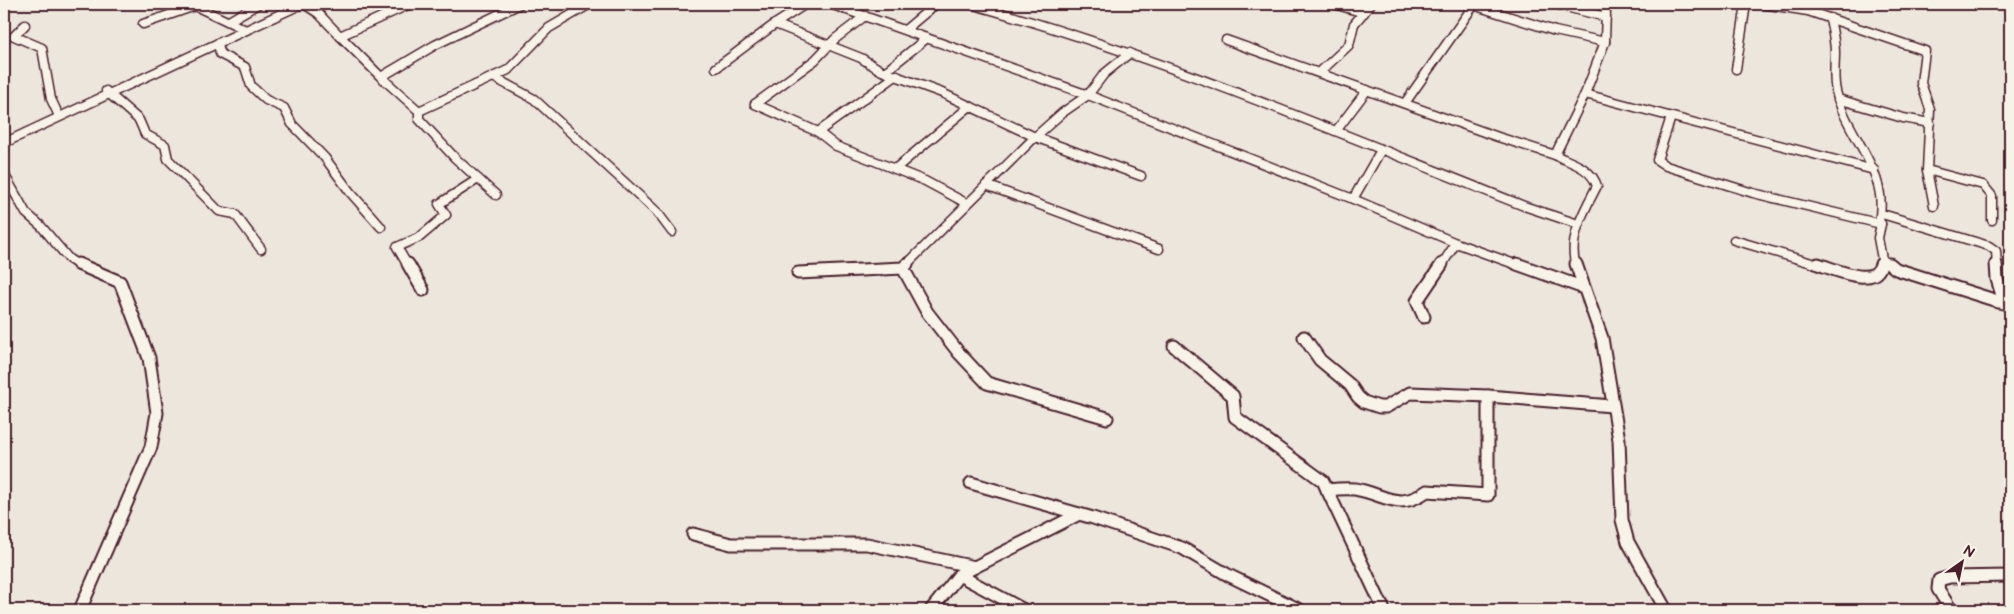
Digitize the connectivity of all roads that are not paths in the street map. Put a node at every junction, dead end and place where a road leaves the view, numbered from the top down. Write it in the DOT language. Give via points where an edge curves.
graph roads {
  1 [pos="258,4"];
  2 [pos="303,4"];
  3 [pos="410,4"];
  4 [pos="520,4"];
  5 [pos="590,4"];
  6 [pos="806,4"];
  7 [pos="834,4"];
  8 [pos="936,4"];
  9 [pos="970,4"];
  10 [pos="1334,4"];
  11 [pos="1371,4"];
  12 [pos="1472,4"];
  13 [pos="1554,4"];
  14 [pos="1609,4"];
  15 [pos="1746,4"];
  16 [pos="1762,4"];
  17 [pos="1819,4"];
  18 [pos="193,5"];
  19 [pos="1802,10"];
  20 [pos="1364,13"];
  21 [pos="865,16"];
  22 [pos="1606,16"];
  23 [pos="1830,18"];
  24 [pos="229,21"];
  25 [pos="144,24"];
  26 [pos="775,24"];
  27 [pos="25,25"];
  28 [pos="246,30"];
  29 [pos="905,30"];
  30 [pos="340,36"];
  31 [pos="927,38"];
  32 [pos="1226,40"];
  33 [pos="218,42"];
  34 [pos="1605,42"];
  35 [pos="830,46"];
  36 [pos="1130,53"];
  37 [pos="716,68"];
  38 [pos="1736,69"];
  39 [pos="886,71"];
  40 [pos="1320,72"];
  41 [pos="896,75"];
  42 [pos="381,77"];
  43 [pos="493,78"];
  44 [pos="1367,90"];
  45 [pos="107,92"];
  46 [pos="1088,94"];
  47 [pos="1585,94"];
  48 [pos="1838,99"];
  49 [pos="1405,103"];
  50 [pos="970,106"];
  51 [pos="419,111"];
  52 [pos="59,116"];
  53 [pos="1671,116"];
  54 [pos="1930,123"];
  55 [pos="1336,131"];
  56 [pos="818,132"];
  57 [pos="1036,137"];
  58 [pos="4,143"];
  59 [pos="1382,150"];
  60 [pos="1555,155"];
  61 [pos="895,169"];
  62 [pos="1874,170"];
  63 [pos="1927,170"];
  64 [pos="4,174"];
  65 [pos="1141,176"];
  66 [pos="478,179"];
  67 [pos="986,185"];
  68 [pos="496,195"];
  69 [pos="1353,199"];
  70 [pos="966,204"];
  71 [pos="1934,206"];
  72 [pos="1882,214"];
  73 [pos="1992,220"];
  74 [pos="1578,224"];
  75 [pos="1880,224"];
  76 [pos="381,227"];
  77 [pos="672,232"];
  78 [pos="1734,240"];
  79 [pos="1456,243"];
  80 [pos="261,249"];
  81 [pos="1159,249"];
  82 [pos="1882,259"];
  83 [pos="903,268"];
  84 [pos="798,273"];
  85 [pos="1584,288"];
  86 [pos="423,290"];
  87 [pos="1998,302"];
  88 [pos="2010,305"];
  89 [pos="1424,317"];
  90 [pos="1304,337"];
  91 [pos="1174,346"];
  92 [pos="1488,396"];
  93 [pos="1612,406"];
  94 [pos="1107,418"];
  95 [pos="972,483"];
  96 [pos="1327,490"];
  97 [pos="1079,514"];
  98 [pos="693,534"];
  99 [pos="975,567"];
  100 [pos="959,575"];
  101 [pos="2010,576"];
  102 [pos="80,610"];
  103 [pos="931,610"];
  104 [pos="1024,610"];
  105 [pos="1300,610"];
  106 [pos="1384,610"];
  107 [pos="1666,610"];
  108 [pos="1951,610"];
  1 -- 24 [label="street"];
  2 -- 28 [label="street"];
  2 -- 30 [label="street" via="318,13"];
  3 -- 30 [label="street"];
  4 -- 42 [label="street" via="435,45"];
  5 -- 43 [label="street" via="549,28 508,70"];
  6 -- 26 [label="street"];
  7 -- 21 [label="street"];
  8 -- 29 [label="street"];
  9 -- 36 [label="street"];
  10 -- 20 [label="street"];
  11 -- 20 [label="street"];
  12 -- 34 [label="street" via="1555,31"];
  12 -- 49 [label="street"];
  13 -- 22 [label="street"];
  14 -- 22 [label="street"];
  15 -- 38 [label="street"];
  16 -- 19 [label="street"];
  17 -- 19 [label="street"];
  18 -- 24 [label="street"];
  18 -- 25 [label="street"];
  19 -- 23 [label="street"];
  20 -- 40 [label="street" via="1354,24 1349,45"];
  21 -- 29 [label="street"];
  21 -- 35 [label="street"];
  22 -- 34 [label="street"];
  23 -- 48 [label="street"];
  23 -- 54 [label="street" via="1925,51 1921,83 1930,109"];
  24 -- 28 [label="street"];
  26 -- 35 [label="street"];
  26 -- 37 [label="street"];
  27 -- 52 [label="street" via="14,36 42,48 51,100"];
  28 -- 33 [label="street"];
  29 -- 31 [label="street"];
  30 -- 42 [label="street"];
  31 -- 39 [label="street"];
  31 -- 46 [label="street"];
  32 -- 40 [label="street"];
  33 -- 45 [label="street"];
  33 -- 76 [label="street" via="220,54 245,67 251,86 266,100 284,108 292,124 325,158"];
  34 -- 47 [label="street"];
  35 -- 39 [label="street"];
  35 -- 56 [label="street" via="755,104"];
  36 -- 46 [label="street" via="1104,74"];
  36 -- 55 [label="street"];
  39 -- 41 [label="street"];
  40 -- 44 [label="street"];
  41 -- 50 [label="street"];
  41 -- 56 [label="street"];
  42 -- 51 [label="street"];
  43 -- 51 [label="street"];
  43 -- 77 [label="street" via="534,99 657,212"];
  44 -- 49 [label="street"];
  44 -- 55 [label="street"];
  45 -- 52 [label="street"];
  45 -- 80 [label="street" via="139,120 145,134 165,145 168,159 218,211 235,214"];
  46 -- 57 [label="street"];
  46 -- 69 [label="street"];
  47 -- 53 [label="street"];
  47 -- 60 [label="street"];
  48 -- 54 [label="street"];
  48 -- 62 [label="street"];
  49 -- 60 [label="street"];
  50 -- 57 [label="street"];
  50 -- 61 [label="street"];
  51 -- 66 [label="street" via="419,119"];
  52 -- 58 [label="street"];
  53 -- 62 [label="street"];
  53 -- 75 [label="street" via="1657,160 1666,166 1753,193"];
  54 -- 63 [label="street"];
  55 -- 59 [label="street"];
  56 -- 61 [label="street" via="836,146"];
  57 -- 65 [label="street"];
  57 -- 67 [label="street"];
  59 -- 69 [label="street"];
  59 -- 74 [label="street"];
  60 -- 74 [label="street" via="1586,170 1596,181 1597,186"];
  61 -- 70 [label="street" via="925,181"];
  62 -- 72 [label="street"];
  63 -- 71 [label="street"];
  63 -- 73 [label="street" via="1984,185 1992,196"];
  64 -- 102 [label="street" via="26,213 69,259 120,282 149,358 157,413 151,447"];
  66 -- 68 [label="street"];
  66 -- 86 [label="street" via="439,204 446,215 420,237 397,247"];
  67 -- 70 [label="street"];
  67 -- 81 [label="street"];
  69 -- 79 [label="street"];
  70 -- 83 [label="street"];
  72 -- 75 [label="street"];
  72 -- 87 [label="street" via="1989,246 1996,251 1997,279 2002,295"];
  74 -- 85 [label="street" via="1574,259"];
  75 -- 82 [label="street" via="1878,238"];
  78 -- 82 [label="street" via="1865,278 1874,276"];
  79 -- 85 [label="street"];
  79 -- 89 [label="street" via="1417,301"];
  82 -- 87 [label="street" via="1896,269"];
  83 -- 84 [label="street"];
  83 -- 94 [label="street" via="927,312 987,383"];
  85 -- 93 [label="street" via="1602,338"];
  87 -- 88 [label="street"];
  90 -- 92 [label="street" via="1320,360 1350,385 1358,397 1370,404 1386,407 1410,393"];
  91 -- 96 [label="street" via="1233,396 1235,417 1324,481"];
  92 -- 93 [label="street"];
  92 -- 96 [label="street" via="1488,495 1427,491 1418,499 1396,503 1355,489"];
  93 -- 107 [label="street" via="1619,440 1622,520 1628,542"];
  95 -- 97 [label="street"];
  96 -- 106 [label="street"];
  97 -- 99 [label="street"];
  97 -- 105 [label="street" via="1182,548 1228,575"];
  98 -- 99 [label="street" via="731,544 867,544"];
  99 -- 100 [label="street"];
  100 -- 103 [label="street"];
  100 -- 104 [label="street"];
  101 -- 108 [label="street" via="1939,580 1938,589"];
}
